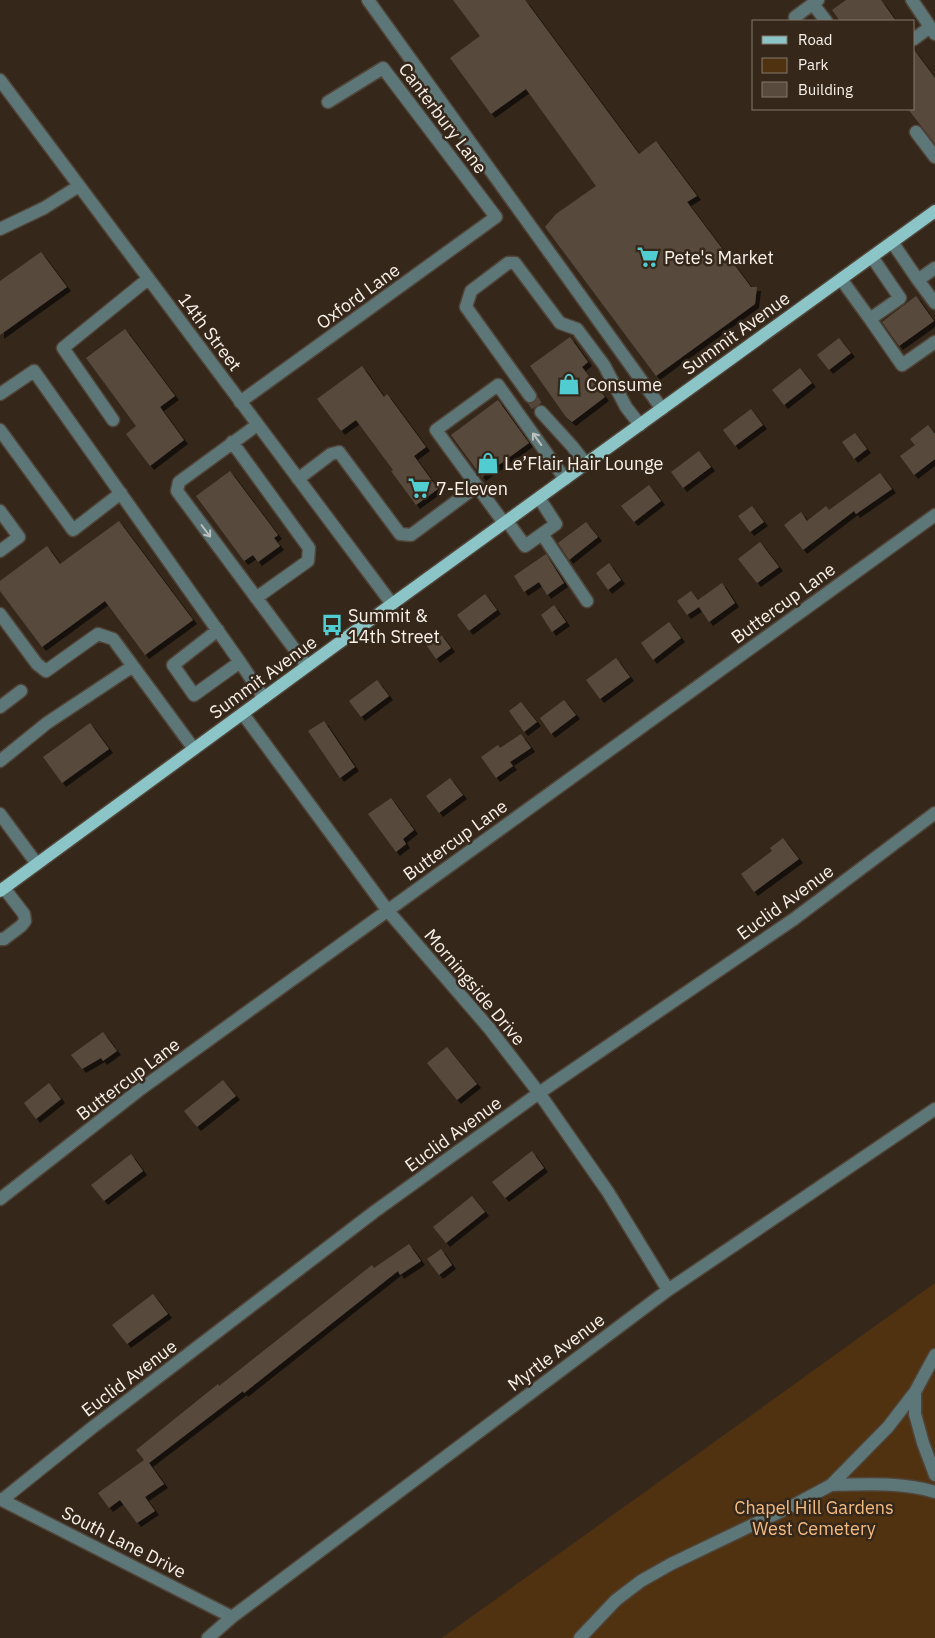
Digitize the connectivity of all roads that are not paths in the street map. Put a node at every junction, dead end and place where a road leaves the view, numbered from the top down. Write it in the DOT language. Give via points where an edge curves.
graph roads {
  1 [pos="368,0"];
  2 [pos="912,0"];
  3 [pos="815,2"];
  4 [pos="795,18"];
  5 [pos="825,20"];
  6 [pos="932,30"];
  7 [pos="915,38"];
  8 [pos="0,80"];
  9 [pos="328,102"];
  10 [pos="916,132"];
  11 [pos="935,157"];
  12 [pos="79,186"];
  13 [pos="935,211"];
  14 [pos="496,217"];
  15 [pos="0,229"];
  16 [pos="892,242"];
  17 [pos="872,257"];
  18 [pos="935,268"];
  19 [pos="148,279"];
  20 [pos="841,279"];
  21 [pos="918,280"];
  22 [pos="935,303"];
  23 [pos="870,319"];
  24 [pos="935,342"];
  25 [pos="0,394"];
  26 [pos="530,396"];
  27 [pos="240,402"];
  28 [pos="662,409"];
  29 [pos="541,412"];
  30 [pos="113,420"];
  31 [pos="257,425"];
  32 [pos="640,426"];
  33 [pos="0,430"];
  34 [pos="232,442"];
  35 [pos="586,464"];
  36 [pos="298,479"];
  37 [pos="565,479"];
  38 [pos="477,486"];
  39 [pos="121,493"];
  40 [pos="539,498"];
  41 [pos="0,511"];
  42 [pos="935,514"];
  43 [pos="505,522"];
  44 [pos="542,534"];
  45 [pos="0,552"];
  46 [pos="256,598"];
  47 [pos="587,600"];
  48 [pos="392,604"];
  49 [pos="0,614"];
  50 [pos="218,630"];
  51 [pos="240,662"];
  52 [pos="133,666"];
  53 [pos="307,666"];
  54 [pos="21,691"];
  55 [pos="264,698"];
  56 [pos="0,707"];
  57 [pos="243,714"];
  58 [pos="194,749"];
  59 [pos="0,760"];
  60 [pos="935,813"];
  61 [pos="0,814"];
  62 [pos="38,864"];
  63 [pos="2,890"];
  64 [pos="388,911"];
  65 [pos="0,939"];
  66 [pos="539,1093"];
  67 [pos="935,1109"];
  68 [pos="0,1199"];
  69 [pos="668,1290"];
  70 [pos="935,1355"];
  71 [pos="915,1392"];
  72 [pos="935,1475"];
  73 [pos="832,1485"];
  74 [pos="935,1492"];
  75 [pos="1,1500"];
  76 [pos="232,1617"];
  77 [pos="214,1636"];
  78 [pos="580,1638"];
  1 -- 28 [label="street"];
  2 -- 6 [label="street"];
  3 -- 4 [label="street"];
  3 -- 5 [label="street"];
  6 -- 7 [label="street"];
  8 -- 12 [label="street, 14th Street"];
  9 -- 14 [label="street, Canterbury Lane" via="383,68"];
  10 -- 11 [label="street"];
  12 -- 15 [label="street" via="44,208"];
  12 -- 19 [label="street, 14th Street"];
  13 -- 16 [label="main road, Summit Avenue"];
  14 -- 27 [label="street, Oxford Lane"];
  16 -- 17 [label="main road, Summit Avenue"];
  16 -- 21 [label="street"];
  17 -- 20 [label="main road, Summit Avenue"];
  17 -- 23 [label="street" via="900,298"];
  18 -- 21 [label="street"];
  19 -- 27 [label="street, 14th Street"];
  19 -- 30 [label="street" via="62,348"];
  20 -- 23 [label="street"];
  20 -- 28 [label="main road, Summit Avenue"];
  21 -- 22 [label="street"];
  23 -- 24 [label="street" via="902,365"];
  25 -- 39 [label="street" via="34,371"];
  26 -- 32 [label="street" via="466,306 471,291 508,262 515,263 560,323 576,329 604,365"];
  27 -- 31 [label="street, 14th Street"];
  28 -- 32 [label="main road, Summit Avenue"];
  29 -- 35 [label="street"];
  31 -- 34 [label="street"];
  31 -- 36 [label="street, 14th Street"];
  32 -- 35 [label="main road, Summit Avenue"];
  33 -- 39 [label="street" via="73,530"];
  34 -- 46 [label="street" via="309,548 308,561"];
  34 -- 46 [label="street, one-way" via="179,482 177,491"];
  35 -- 37 [label="main road, Summit Avenue"];
  36 -- 38 [label="street" via="331,454 339,452 400,534 411,535"];
  36 -- 48 [label="street, 14th Street"];
  37 -- 38 [label="street, one-way" via="498,385 436,430"];
  37 -- 40 [label="main road, Summit Avenue"];
  38 -- 43 [label="street"];
  39 -- 50 [label="street"];
  40 -- 43 [label="main road, Summit Avenue"];
  40 -- 44 [label="street" via="556,524"];
  41 -- 45 [label="street" via="19,537"];
  42 -- 64 [label="street, Buttercup Lane"];
  43 -- 44 [label="street" via="525,546"];
  43 -- 48 [label="main road, Summit Avenue"];
  44 -- 47 [label="street"];
  46 -- 53 [label="street"];
  48 -- 53 [label="main road, Summit Avenue"];
  49 -- 52 [label="street" via="36,664 46,671 98,634 113,639"];
  50 -- 51 [label="street"];
  50 -- 51 [label="street" via="173,665 194,695"];
  51 -- 55 [label="street"];
  52 -- 58 [label="street"];
  52 -- 59 [label="street" via="47,723"];
  53 -- 55 [label="main road, Summit Avenue"];
  54 -- 56 [label="street"];
  55 -- 57 [label="main road, Summit Avenue"];
  57 -- 58 [label="main road, Summit Avenue"];
  57 -- 64 [label="street, Morningside Drive"];
  58 -- 62 [label="main road, Summit Avenue"];
  60 -- 66 [label="street, Euclid Avenue" via="794,919"];
  61 -- 62 [label="street"];
  62 -- 63 [label="main road, Summit Avenue"];
  63 -- 65 [label="street" via="24,914 25,921"];
  64 -- 66 [label="street, Morningside Drive" via="489,1028"];
  64 -- 68 [label="street, Buttercup Lane" via="138,1091"];
  66 -- 69 [label="street, Morningside Drive" via="608,1192"];
  66 -- 75 [label="street, Euclid Avenue" via="374,1212"];
  67 -- 69 [label="street, Myrtle Avenue"];
  69 -- 76 [label="street, Myrtle Avenue"];
  70 -- 71 [label="street"];
  71 -- 72 [label="street" via="915,1414"];
  71 -- 73 [label="street" via="888,1427"];
  73 -- 74 [label="street" via="890,1485"];
  73 -- 78 [label="street" via="641,1581 616,1600"];
  75 -- 76 [label="street, South Lane Drive"];
  76 -- 77 [label="street, Myrtle Avenue"];
}
